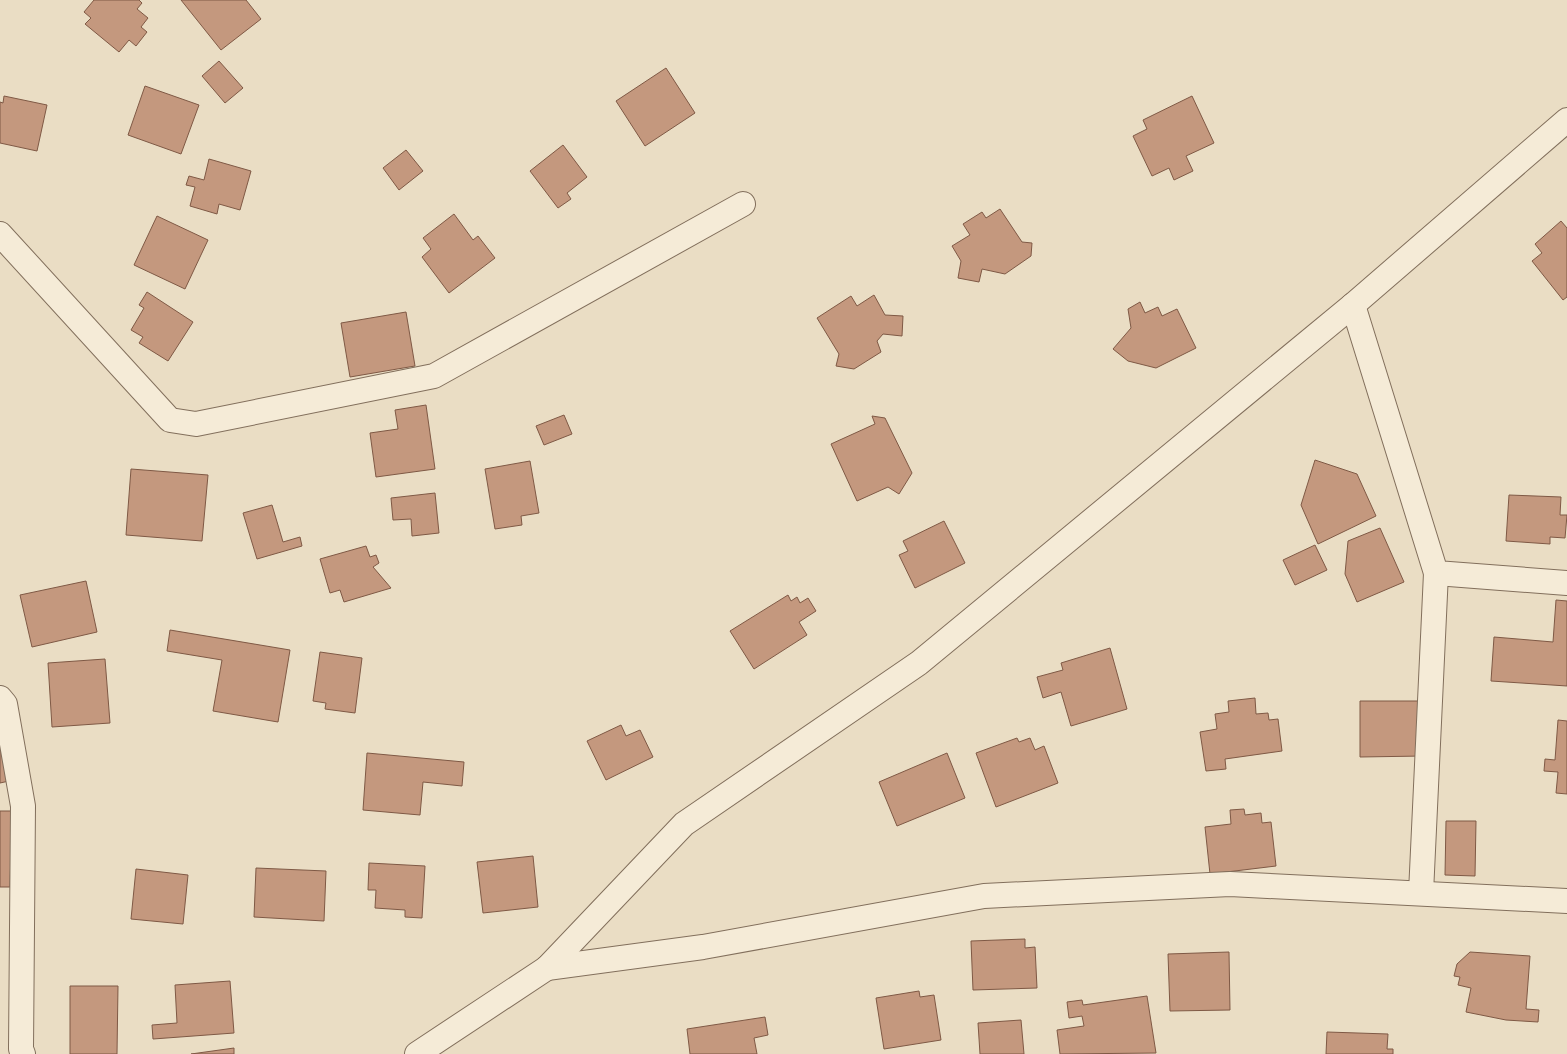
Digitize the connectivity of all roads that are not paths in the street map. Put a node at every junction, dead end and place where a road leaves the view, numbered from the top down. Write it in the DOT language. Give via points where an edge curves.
graph roads {
  1 [pos="1567,120"];
  2 [pos="742,204"];
  3 [pos="0,234"];
  4 [pos="1353,305"];
  5 [pos="1436,573"];
  6 [pos="1567,583"];
  7 [pos="0,698"];
  8 [pos="1422,893"];
  9 [pos="1567,901"];
  10 [pos="547,968"];
  11 [pos="24,1054"];
  12 [pos="417,1054"];
  1 -- 4 [label="street"];
  2 -- 3 [label="street" via="434,376 196,424 170,420"];
  4 -- 5 [label="street"];
  4 -- 10 [label="street" via="918,664 684,824"];
  5 -- 6 [label="street"];
  5 -- 8 [label="street"];
  7 -- 11 [label="street" via="5,704 23,806 21,1049"];
  8 -- 9 [label="street"];
  8 -- 10 [label="street" via="1230,884 984,896 703,947"];
  10 -- 12 [label="street"];
}
